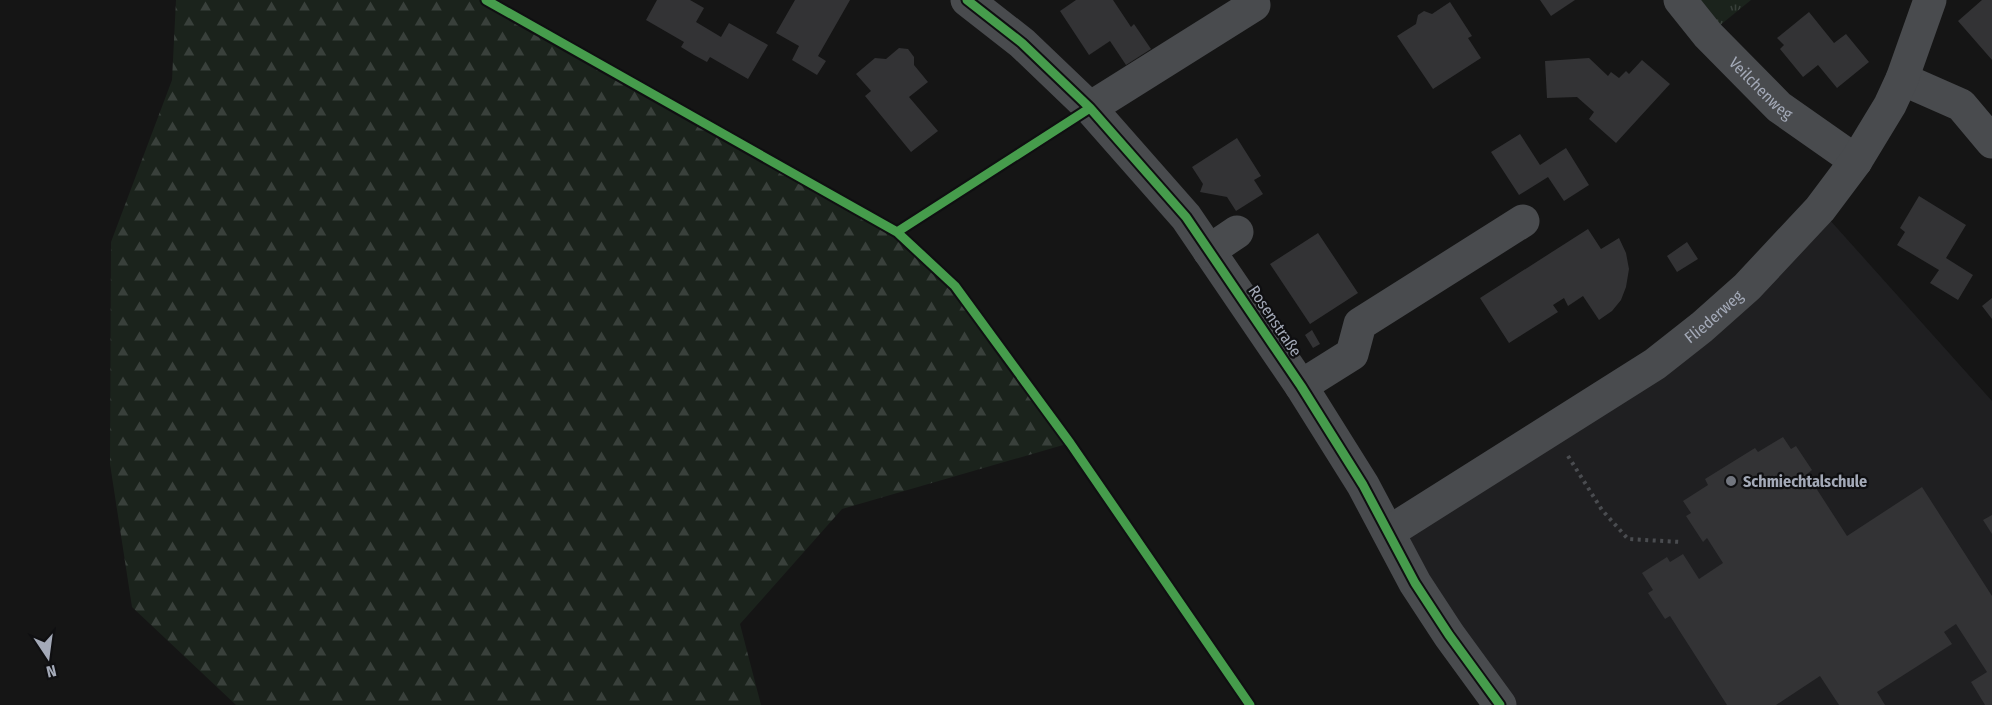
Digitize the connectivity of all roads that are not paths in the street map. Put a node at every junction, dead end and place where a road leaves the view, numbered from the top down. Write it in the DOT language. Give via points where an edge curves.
graph roads {
  1 [pos="967,0"];
  2 [pos="1680,0"];
  3 [pos="1930,0"];
  4 [pos="1254,5"];
  5 [pos="1902,79"];
  6 [pos="1090,108"];
  7 [pos="1992,142"];
  8 [pos="1856,161"];
  9 [pos="1523,221"];
  10 [pos="1237,232"];
  11 [pos="1209,251"];
  12 [pos="1301,386"];
  13 [pos="1389,531"];
  14 [pos="1500,705"];
  1 -- 6 [label="street, Rosenstraße" via="1022,43"];
  2 -- 8 [label="street, Veilchenweg" via="1708,35 1779,107"];
  3 -- 5 [label="street, Fliederweg"];
  4 -- 6 [label="street"];
  5 -- 7 [label="street" via="1960,105"];
  5 -- 8 [label="street, Fliederweg"];
  6 -- 11 [label="street, Rosenstraße" via="1186,217"];
  8 -- 13 [label="street, Fliederweg" via="1820,209 1747,287 1702,327 1654,364"];
  9 -- 12 [label="street" via="1360,324 1352,354"];
  10 -- 11 [label="street"];
  11 -- 12 [label="street, Rosenstraße"];
  12 -- 13 [label="street, Rosenstraße"];
  13 -- 14 [label="street, Rosenstraße" via="1415,583"];
}
